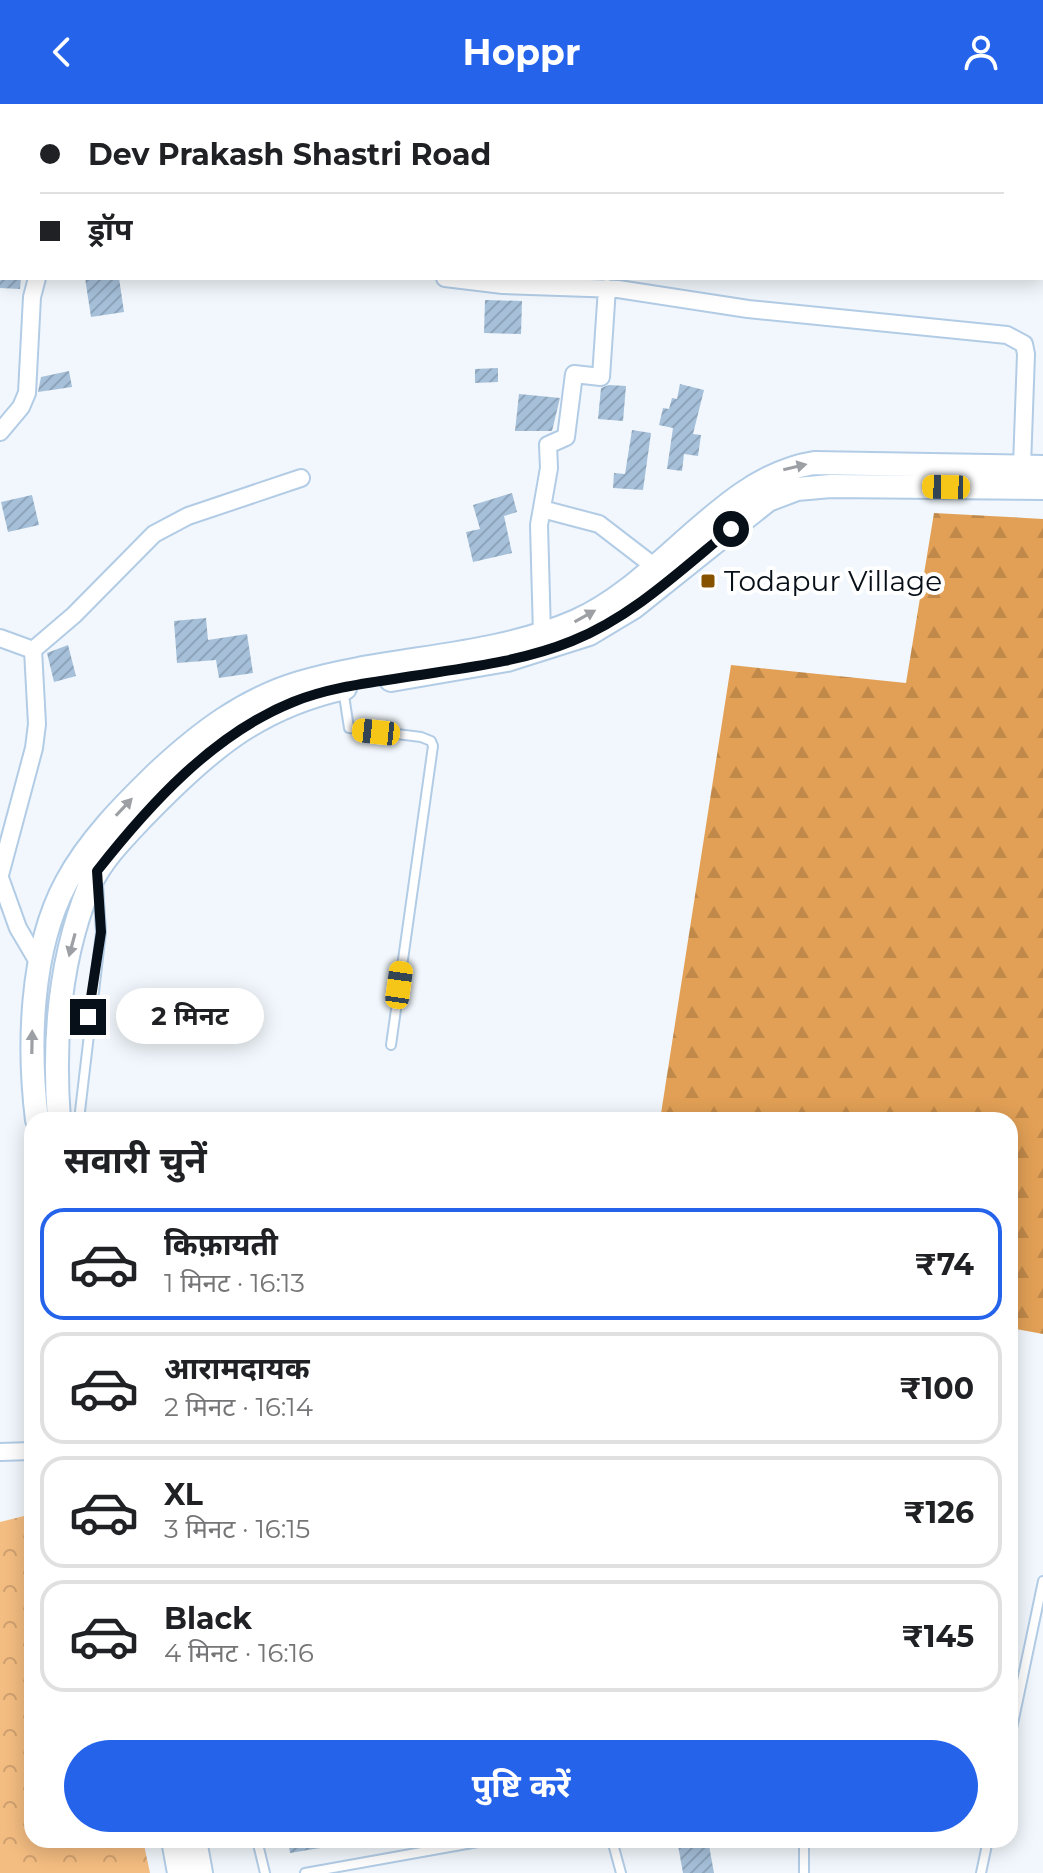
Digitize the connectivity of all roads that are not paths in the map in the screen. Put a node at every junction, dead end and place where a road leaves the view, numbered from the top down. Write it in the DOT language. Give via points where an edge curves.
graph roads {
  1 [pos="36,280"];
  2 [pos="462,280"];
  3 [pos="607,288"];
  4 [pos="0,432"];
  5 [pos="1035,475"];
  6 [pos="301,478"];
  7 [pos="542,509"];
  8 [pos="655,567"];
  9 [pos="542,634"];
  10 [pos="0,638"];
  11 [pos="33,650"];
  12 [pos="343,688"];
  13 [pos="97,871"];
  14 [pos="0,876"];
  15 [pos="40,972"];
  16 [pos="63,983"];
  17 [pos="391,1045"];
  18 [pos="37,1112"];
  19 [pos="59,1112"];
  20 [pos="80,1112"];
  21 [pos="24,1451"];
  22 [pos="0,1452"];
  23 [pos="1043,1581"];
  24 [pos="1018,1673"];
  25 [pos="1024,1673"];
  26 [pos="1018,1701"];
  27 [pos="174,1848"];
  28 [pos="196,1848"];
  29 [pos="259,1848"];
  30 [pos="444,1848"];
  31 [pos="614,1848"];
  32 [pos="804,1848"];
  33 [pos="986,1848"];
  34 [pos="179,1873"];
  35 [pos="201,1873"];
  36 [pos="265,1873"];
  37 [pos="305,1873"];
  38 [pos="621,1873"];
  39 [pos="804,1873"];
  40 [pos="981,1873"];
  1 -- 4 [label="street" via="27,393"];
  2 -- 3 [label="street"];
  3 -- 5 [label="street" via="1017,338 1026,354"];
  3 -- 7 [label="street" via="601,377 574,374 566,437 548,445"];
  8 -- 5 [label="street, one-way" via="749,488 786,469 814,463"];
  5 -- 12 [label="street" via="797,489 768,500 634,607 589,634 507,660"];
  6 -- 11 [label="street" via="188,516 154,534"];
  7 -- 8 [label="street" via="599,524"];
  7 -- 9 [label="street"];
  9 -- 8 [label="street, one-way" via="579,620"];
  15 -- 9 [label="street, one-way" via="59,897 93,842 169,762 230,713 301,682"];
  10 -- 11 [label="street"];
  11 -- 14 [label="street" via="34,748"];
  12 -- 13 [label="street" via="282,707 222,742 168,791"];
  12 -- 17 [label="lane" via="349,728 421,737 433,746"];
  13 -- 16 [label="street, one-way"];
  13 -- 20 [label="lane" via="101,932"];
  14 -- 15 [label="street"];
  15 -- 16 [label="street"];
  18 -- 15 [label="street, one-way" via="32,1034"];
  16 -- 19 [label="street" via="56,1043"];
  21 -- 22 [label="street"];
  23 -- 25 [label="lane"];
  24 -- 25 [label="lane"];
  25 -- 26 [label="lane"];
  27 -- 34 [label="street"];
  28 -- 35 [label="street"];
  29 -- 36 [label="lane"];
  30 -- 37 [label="lane"];
  31 -- 38 [label="lane"];
  32 -- 39 [label="lane"];
  33 -- 40 [label="lane"];
}
